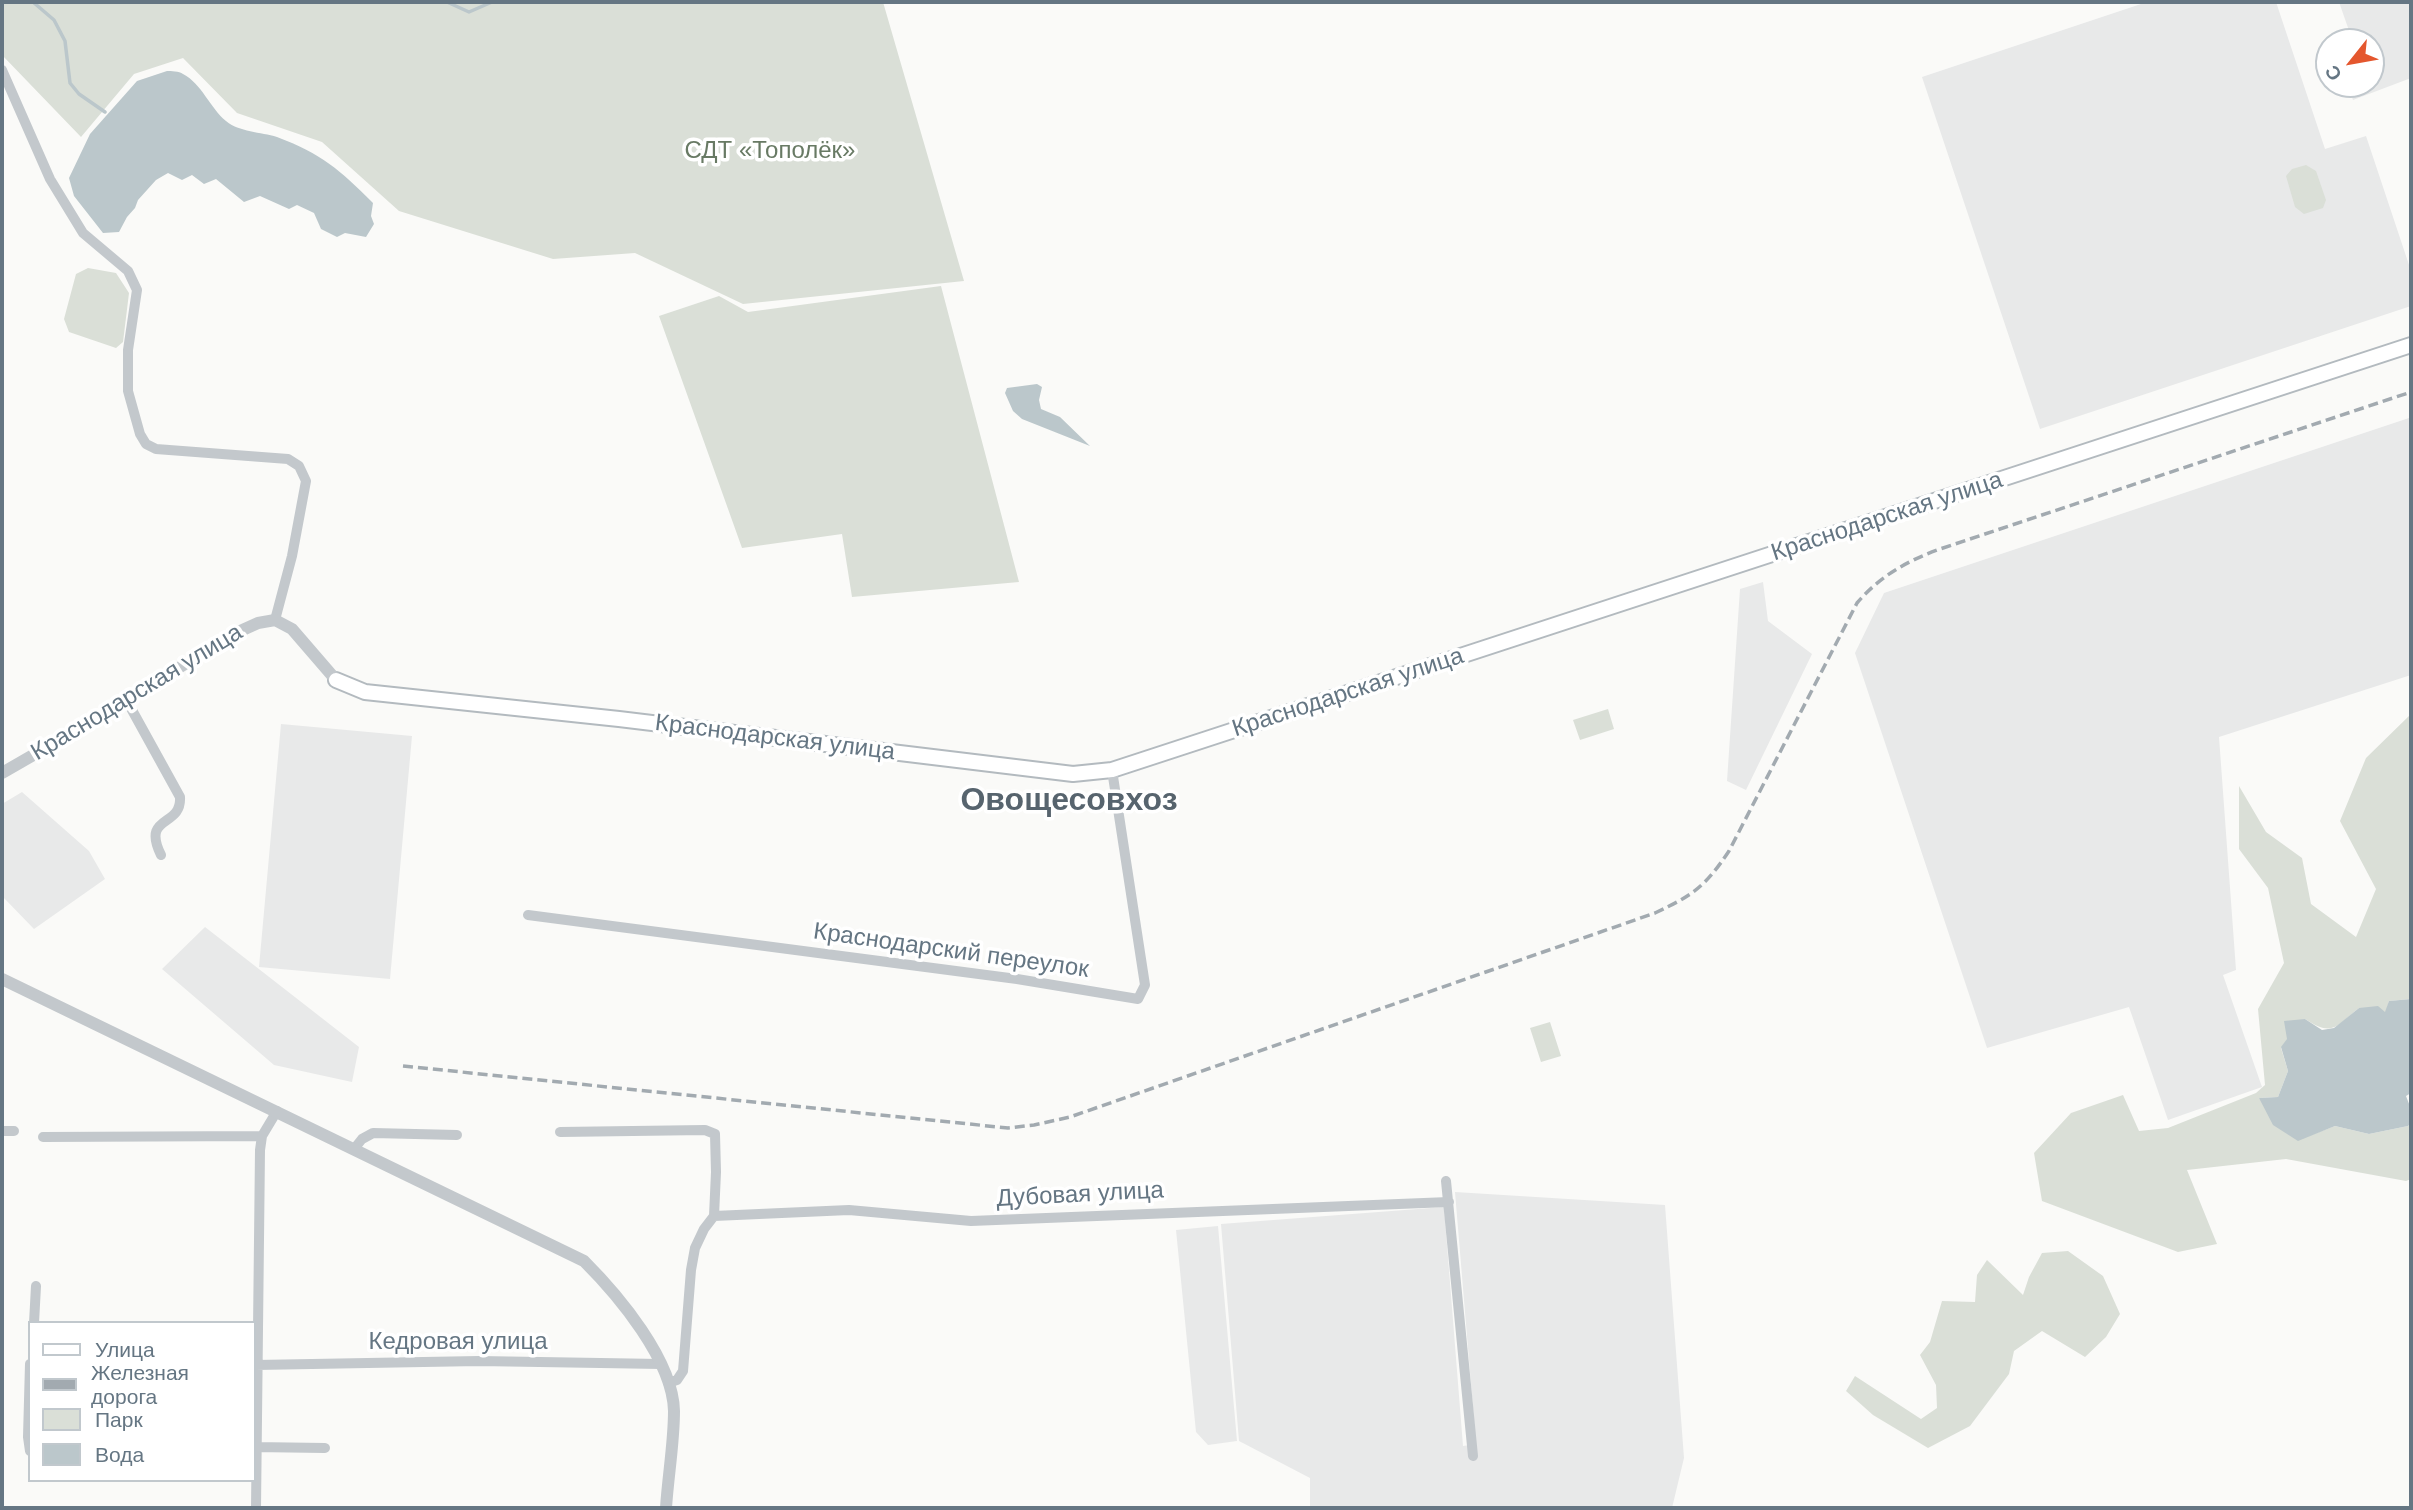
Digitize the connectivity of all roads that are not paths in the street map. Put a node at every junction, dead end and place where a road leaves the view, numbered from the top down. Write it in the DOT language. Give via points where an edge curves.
graph roads {
  1 [pos="2,70"];
  2 [pos="2411,345"];
  3 [pos="275,620"];
  4 [pos="336,680"];
  5 [pos="127,701"];
  6 [pos="1112,770"];
  7 [pos="2,773"];
  8 [pos="161,855"];
  9 [pos="528,915"];
  10 [pos="2,979"];
  11 [pos="277,1111"];
  12 [pos="2,1131"];
  13 [pos="14,1131"];
  14 [pos="560,1132"];
  15 [pos="457,1135"];
  16 [pos="262,1136"];
  17 [pos="43,1137"];
  18 [pos="354,1149"];
  19 [pos="1446,1181"];
  20 [pos="1448,1202"];
  21 [pos="714,1216"];
  22 [pos="36,1286"];
  23 [pos="34,1321"];
  24 [pos="661,1364"];
  25 [pos="256,1365"];
  26 [pos="668,1383"];
  27 [pos="28,1413"];
  28 [pos="256,1447"];
  29 [pos="325,1448"];
  30 [pos="26,1454"];
  31 [pos="1473,1456"];
  32 [pos="256,1482"];
  33 [pos="256,1508"];
  34 [pos="666,1508"];
  1 -- 3 [label="street, Краснодарская улица" via="63,201 83,233 128,271 137,290 128,350 128,391 146,444 156,449 288,458 299,466 306,481"];
  2 -- 6 [label="main road, Краснодарская улица"];
  3 -- 4 [label="street, Краснодарская улица" via="292,629"];
  3 -- 5 [label="street, Краснодарская улица" via="227,637"];
  4 -- 6 [label="main road, Краснодарская улица" via="365,692 1073,774"];
  5 -- 7 [label="street, Краснодарская улица"];
  5 -- 8 [label="street" via="180,797 178,811 155,831"];
  6 -- 9 [label="street, Краснодарский переулок" via="1145,985 1138,999"];
  10 -- 11 [label="street"];
  11 -- 16 [label="street"];
  11 -- 18 [label="street"];
  12 -- 13 [label="street"];
  14 -- 21 [label="street" via="705,1130 715,1134"];
  15 -- 18 [label="street" via="373,1133"];
  16 -- 17 [label="street"];
  16 -- 25 [label="street"];
  18 -- 24 [label="street" via="584,1261 616,1296"];
  19 -- 20 [label="street"];
  20 -- 21 [label="street, Дубовая улица" via="971,1221 849,1210"];
  20 -- 31 [label="street"];
  21 -- 26 [label="street" via="695,1248 683,1371"];
  22 -- 23 [label="street"];
  24 -- 25 [label="street, Кедровая улица"];
  24 -- 26 [label="street"];
  26 -- 34 [label="street" via="674,1409"];
  27 -- 30 [label="street"];
  28 -- 29 [label="street"];
  32 -- 33 [label="street"];
}
